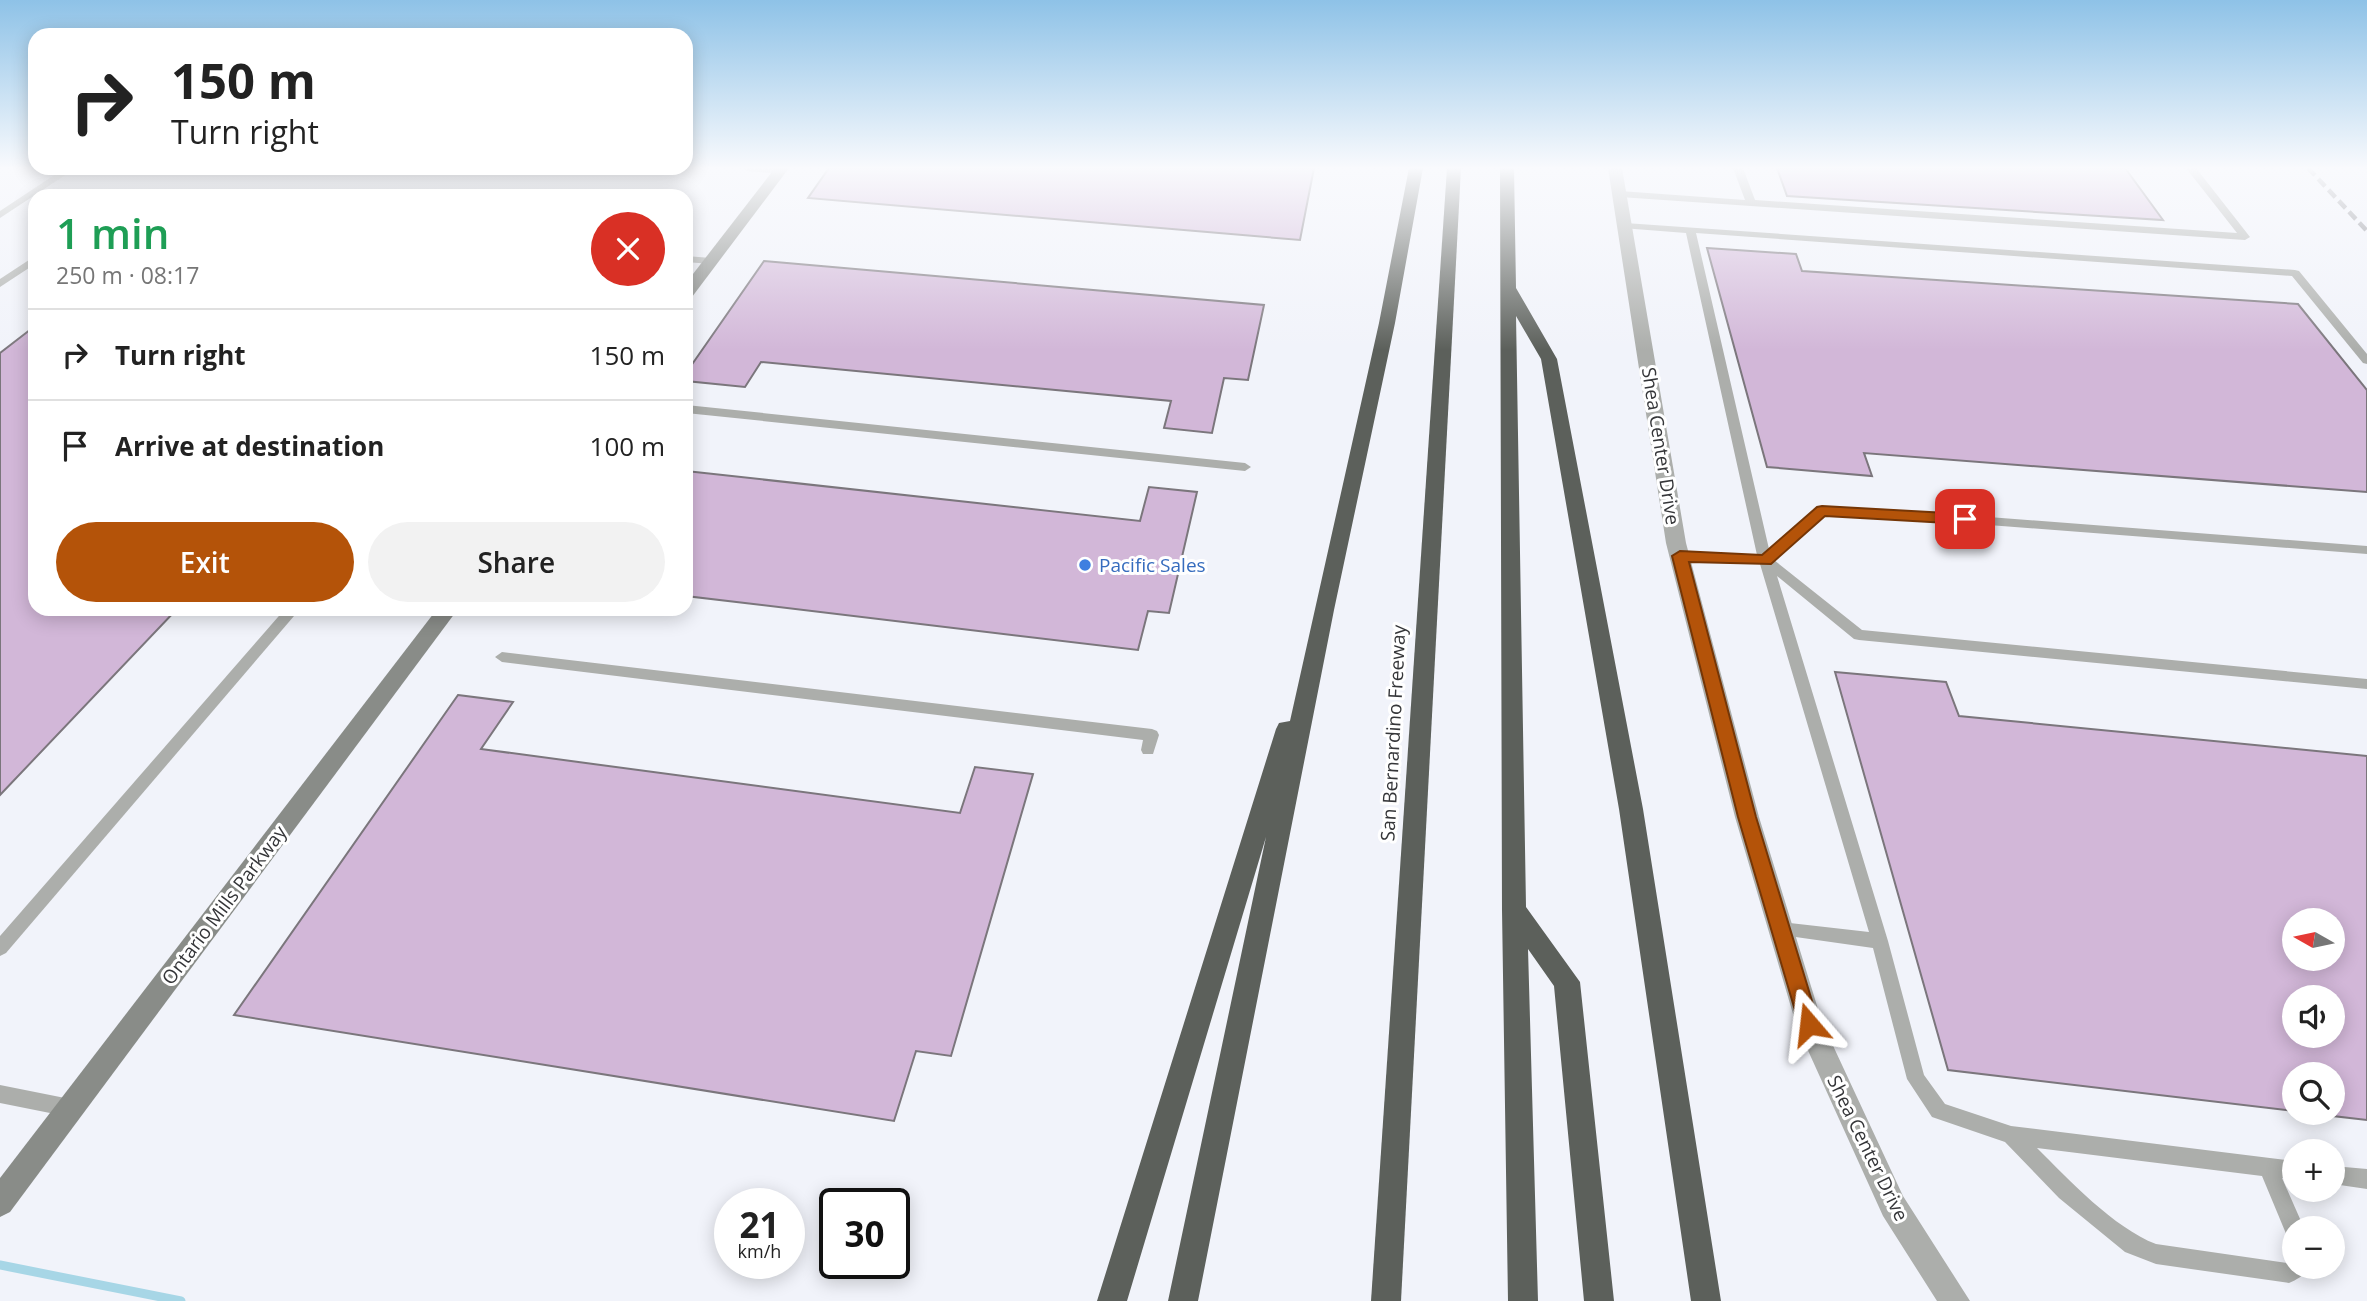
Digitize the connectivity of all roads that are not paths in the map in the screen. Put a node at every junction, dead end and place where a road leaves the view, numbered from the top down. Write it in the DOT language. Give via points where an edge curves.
graph roads {
  1 [pos="736,229"];
  2 [pos="1405,229"];
  3 [pos="1450,229"];
  4 [pos="1508,229"];
  5 [pos="1625,229"];
  6 [pos="1669,229"];
  7 [pos="2125,229"];
  8 [pos="2239,229"];
  9 [pos="1690,230"];
  10 [pos="693,260"];
  11 [pos="711,261"];
  12 [pos="28,264"];
  13 [pos="0,284"];
  14 [pos="693,285"];
  15 [pos="1508,288"];
  16 [pos="2367,361"];
  17 [pos="693,410"];
  18 [pos="1245,467"];
  19 [pos="2367,550"];
  20 [pos="1680,556"];
  21 [pos="1765,561"];
  22 [pos="1324,610"];
  23 [pos="287,616"];
  24 [pos="443,616"];
  25 [pos="502,657"];
  26 [pos="2367,684"];
  27 [pos="1148,750"];
  28 [pos="1514,910"];
  29 [pos="1781,929"];
  30 [pos="1880,941"];
  31 [pos="0,948"];
  32 [pos="0,1094"];
  33 [pos="71,1108"];
  34 [pos="2011,1135"];
  35 [pos="2268,1167"];
  36 [pos="2282,1169"];
  37 [pos="2345,1176"];
  38 [pos="2367,1179"];
  39 [pos="6,1193"];
  40 [pos="2289,1216"];
  41 [pos="2282,1272"];
  42 [pos="1112,1301"];
  43 [pos="1183,1301"];
  44 [pos="1386,1301"];
  45 [pos="1523,1301"];
  46 [pos="1599,1301"];
  47 [pos="1706,1301"];
  48 [pos="1955,1301"];
  1 -- 11 [label="main road"];
  2 -- 22 [label="highway"];
  3 -- 44 [label="highway, San Bernardino Freeway"];
  4 -- 15 [label="highway"];
  5 -- 20 [label="street, Shea Center Drive"];
  6 -- 9 [label="lane"];
  7 -- 8 [label="lane" via="2245,237"];
  9 -- 16 [label="lane" via="2295,272"];
  9 -- 21 [label="lane"];
  10 -- 11 [label="lane"];
  11 -- 14 [label="main road"];
  12 -- 13 [label="lane"];
  15 -- 28 [label="highway"];
  15 -- 47 [label="highway" via="1549,359 1631,810"];
  17 -- 18 [label="lane"];
  19 -- 21 [label="lane" via="1822,511"];
  20 -- 21 [label="lane"];
  20 -- 29 [label="street, Shea Center Drive" via="1747,817"];
  21 -- 26 [label="lane" via="1859,635"];
  21 -- 30 [label="lane"];
  22 -- 42 [label="highway"];
  22 -- 43 [label="highway"];
  23 -- 31 [label="lane"];
  24 -- 33 [label="main road, Ontario Mills Parkway"];
  25 -- 27 [label="lane" via="1153,735"];
  28 -- 45 [label="highway"];
  28 -- 46 [label="highway" via="1567,982"];
  29 -- 30 [label="lane"];
  29 -- 48 [label="street, Shea Center Drive" via="1809,1024 1893,1206"];
  30 -- 34 [label="lane" via="1916,1079 1939,1111"];
  32 -- 33 [label="lane"];
  33 -- 39 [label="main road, Ontario Mills Parkway"];
  34 -- 35 [label="lane"];
  34 -- 41 [label="lane" via="2066,1191 2132,1245 2156,1254"];
  35 -- 36 [label="lane"];
  35 -- 40 [label="lane"];
  37 -- 38 [label="lane"];
}
